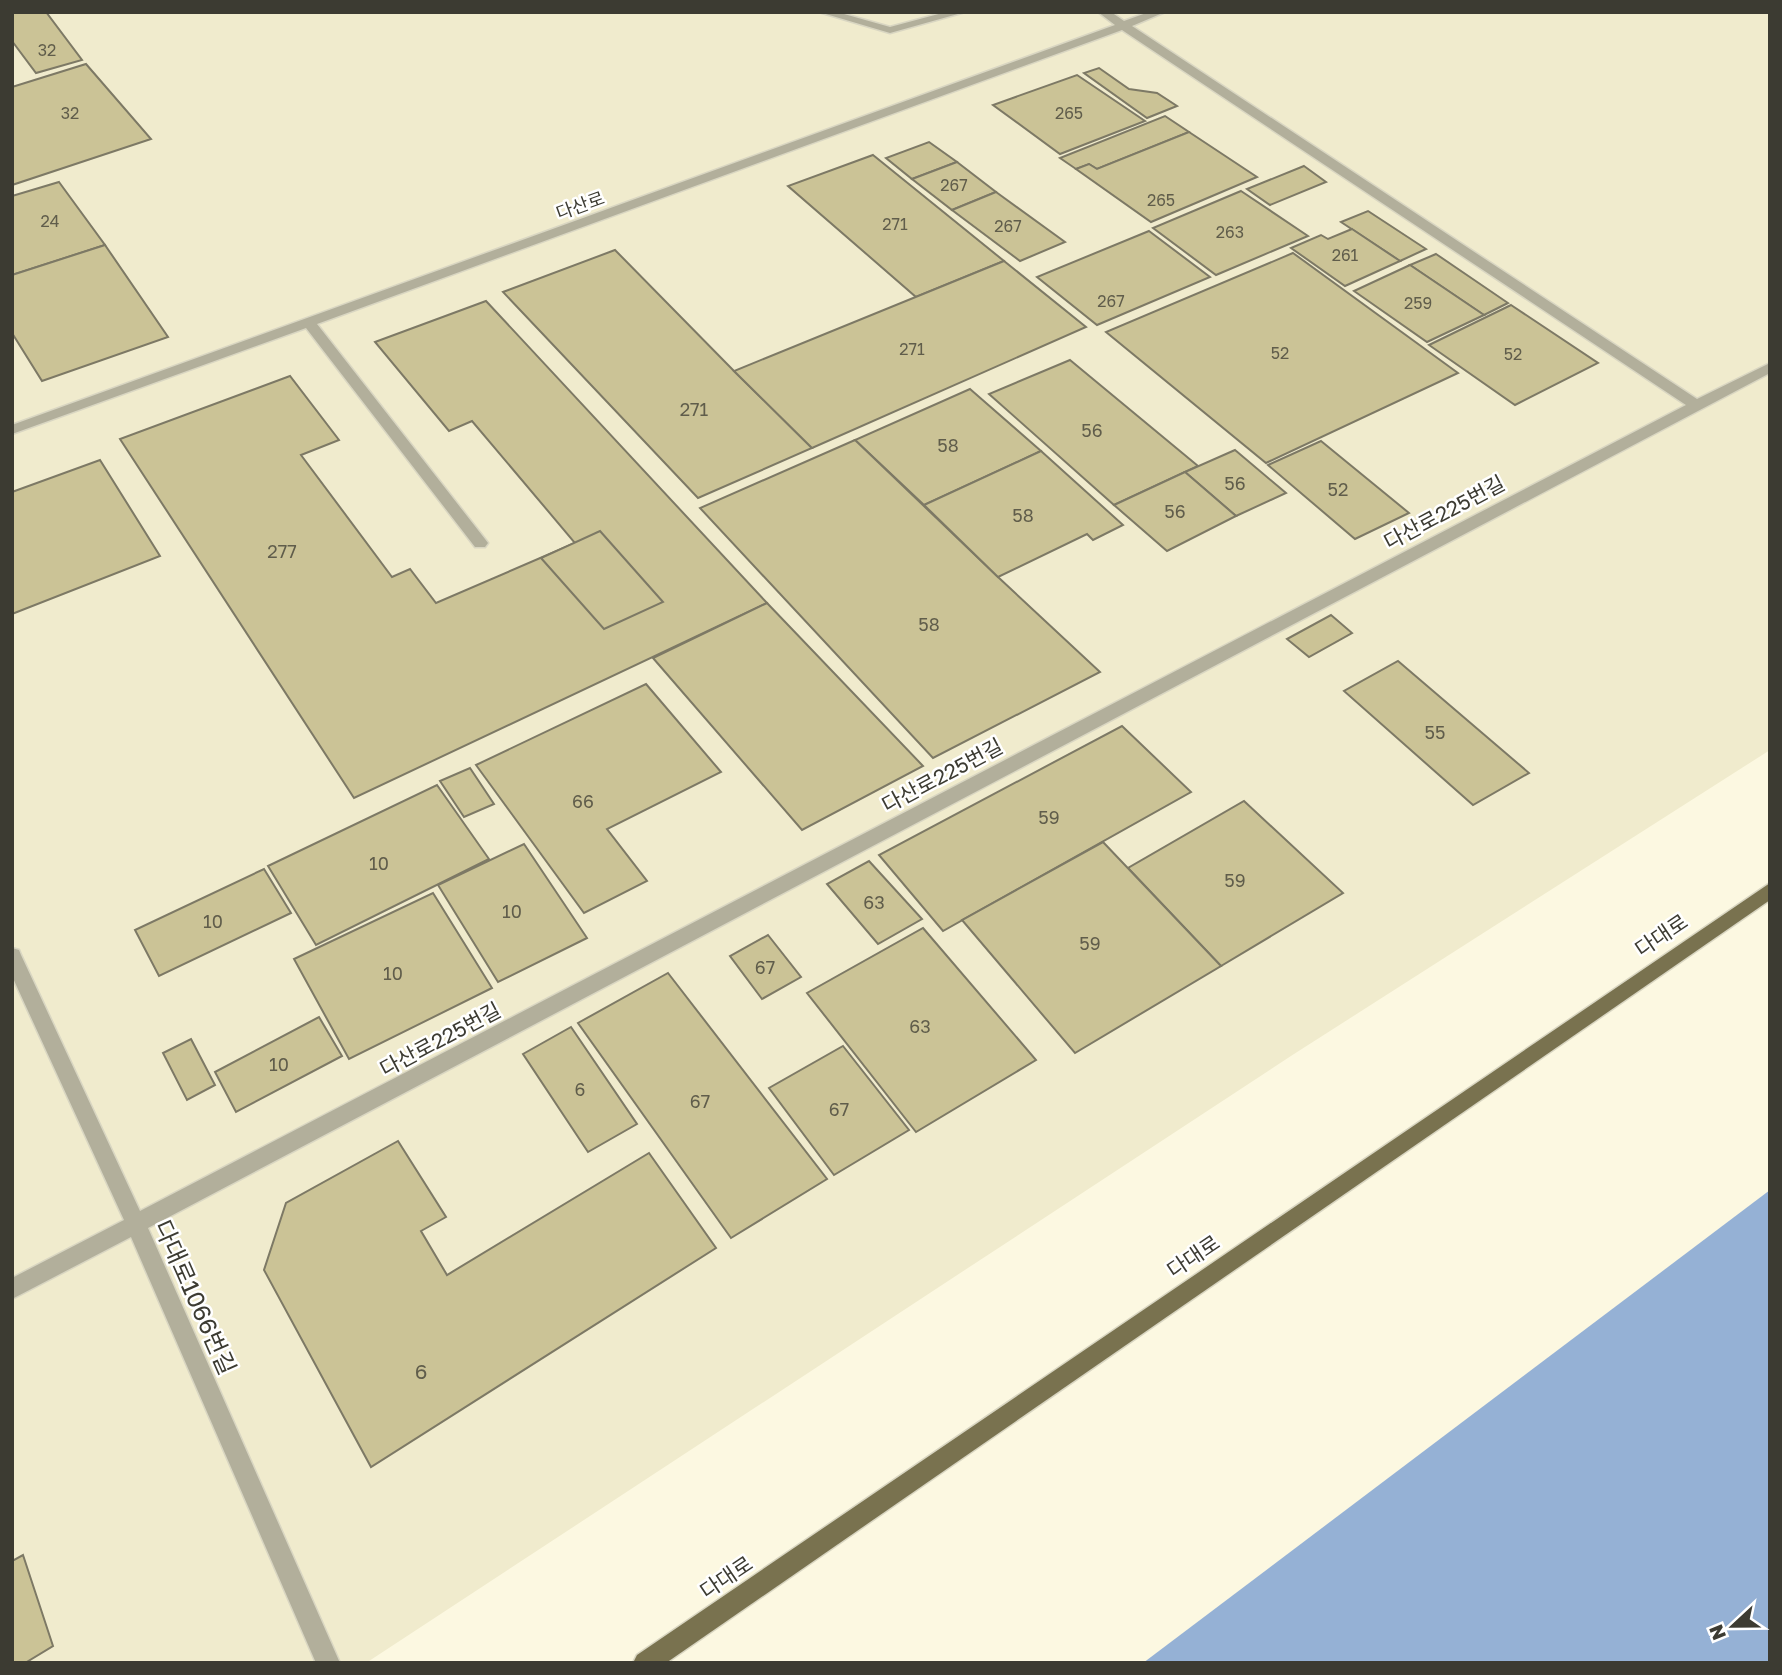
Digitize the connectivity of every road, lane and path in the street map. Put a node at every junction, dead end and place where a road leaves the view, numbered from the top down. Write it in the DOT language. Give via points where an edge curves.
graph roads {
  1 [pos="824,12"];
  2 [pos="960,12"];
  3 [pos="1103,12"];
  4 [pos="1160,12"];
  5 [pos="1124,25"];
  6 [pos="309,322"];
  7 [pos="1770,367"];
  8 [pos="1696,405"];
  9 [pos="12,430"];
  10 [pos="480,543"];
  11 [pos="1770,890"];
  12 [pos="12,955"];
  13 [pos="136,1224"];
  14 [pos="12,1289"];
  15 [pos="328,1663"];
  16 [pos="645,1663"];
  1 -- 2 [label="street" via="890,30"];
  3 -- 5 [label="street"];
  4 -- 5 [label="street, 다산로"];
  5 -- 6 [label="street, 다산로"];
  5 -- 8 [label="street"];
  6 -- 9 [label="street, 다산로"];
  6 -- 10 [label="street"];
  7 -- 8 [label="street, 다산로225번길"];
  8 -- 13 [label="street, 다산로225번길"];
  11 -- 16 [label="main road, 다대로"];
  12 -- 13 [label="street, 다대로1066번길"];
  13 -- 14 [label="street, 다산로225번길"];
  13 -- 15 [label="street, 다대로1066번길"];
}
